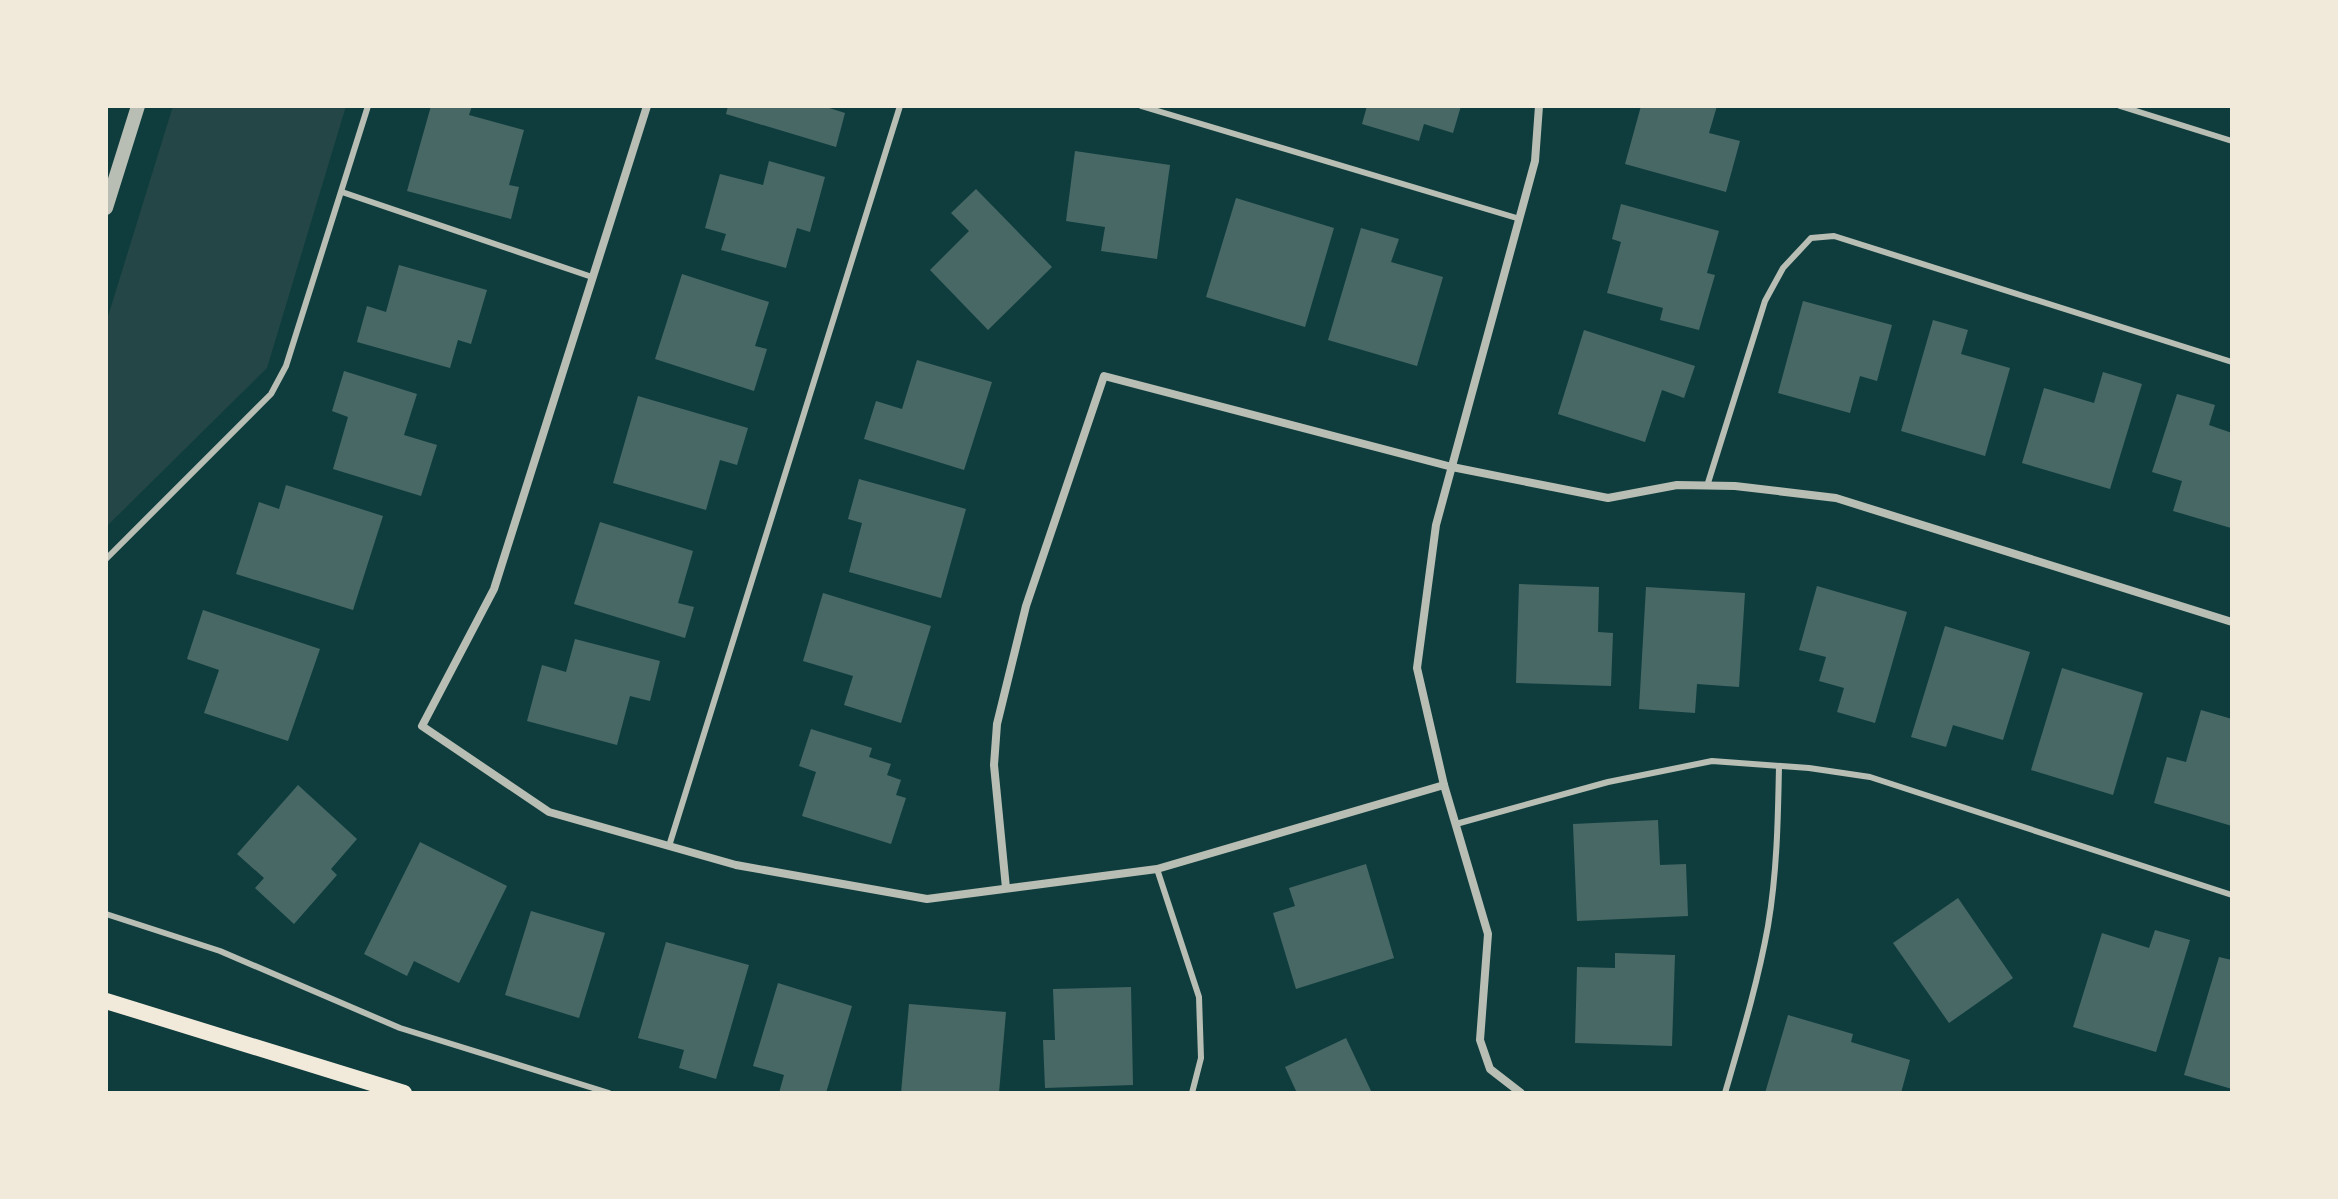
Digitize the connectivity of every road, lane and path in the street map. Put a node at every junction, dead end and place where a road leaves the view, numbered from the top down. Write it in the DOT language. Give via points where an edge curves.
graph roads {
  1 [pos="138,106"];
  2 [pos="368,106"];
  3 [pos="647,106"];
  4 [pos="900,106"];
  5 [pos="1141,106"];
  6 [pos="1539,106"];
  7 [pos="2120,106"];
  8 [pos="2232,141"];
  9 [pos="342,192"];
  10 [pos="106,208"];
  11 [pos="1520,219"];
  12 [pos="592,277"];
  13 [pos="2232,362"];
  14 [pos="1452,467"];
  15 [pos="1707,486"];
  16 [pos="106,559"];
  17 [pos="2232,622"];
  18 [pos="1779,766"];
  19 [pos="1444,785"];
  20 [pos="1456,824"];
  21 [pos="669,846"];
  22 [pos="1157,869"];
  23 [pos="1006,888"];
  24 [pos="2232,895"];
  25 [pos="106,914"];
  26 [pos="106,1001"];
  27 [pos="404,1093"];
  28 [pos="609,1093"];
  29 [pos="1192,1093"];
  30 [pos="1521,1093"];
  31 [pos="1725,1093"];
  1 -- 10 [label="street"];
  2 -- 9 [label="lane"];
  3 -- 12 [label="street"];
  4 -- 21 [label="lane"];
  5 -- 11 [label="lane"];
  6 -- 11 [label="street" via="1535,161"];
  7 -- 8 [label="lane"];
  9 -- 12 [label="lane"];
  9 -- 16 [label="lane" via="286,366 271,394"];
  11 -- 14 [label="street"];
  12 -- 21 [label="street" via="494,589 422,726 549,812"];
  13 -- 15 [label="lane" via="1834,236 1811,238 1783,268 1765,301"];
  14 -- 15 [label="street" via="1608,498 1677,485"];
  14 -- 19 [label="street" via="1436,525 1417,668"];
  14 -- 23 [label="street" via="1104,376 1026,606 997,724 994,765"];
  15 -- 17 [label="street" via="1836,498"];
  18 -- 20 [label="lane" via="1712,761 1608,782"];
  18 -- 24 [label="lane" via="1870,777"];
  18 -- 31 [label="lane" via="1768,925"];
  19 -- 20 [label="street"];
  19 -- 22 [label="street"];
  20 -- 30 [label="street" via="1488,934 1480,1040 1490,1069"];
  21 -- 23 [label="street" via="736,865 927,899"];
  22 -- 23 [label="street"];
  22 -- 29 [label="lane" via="1199,997 1201,1058"];
  25 -- 28 [label="lane" via="220,951 400,1028"];
  26 -- 27 [label="main road"];
}
